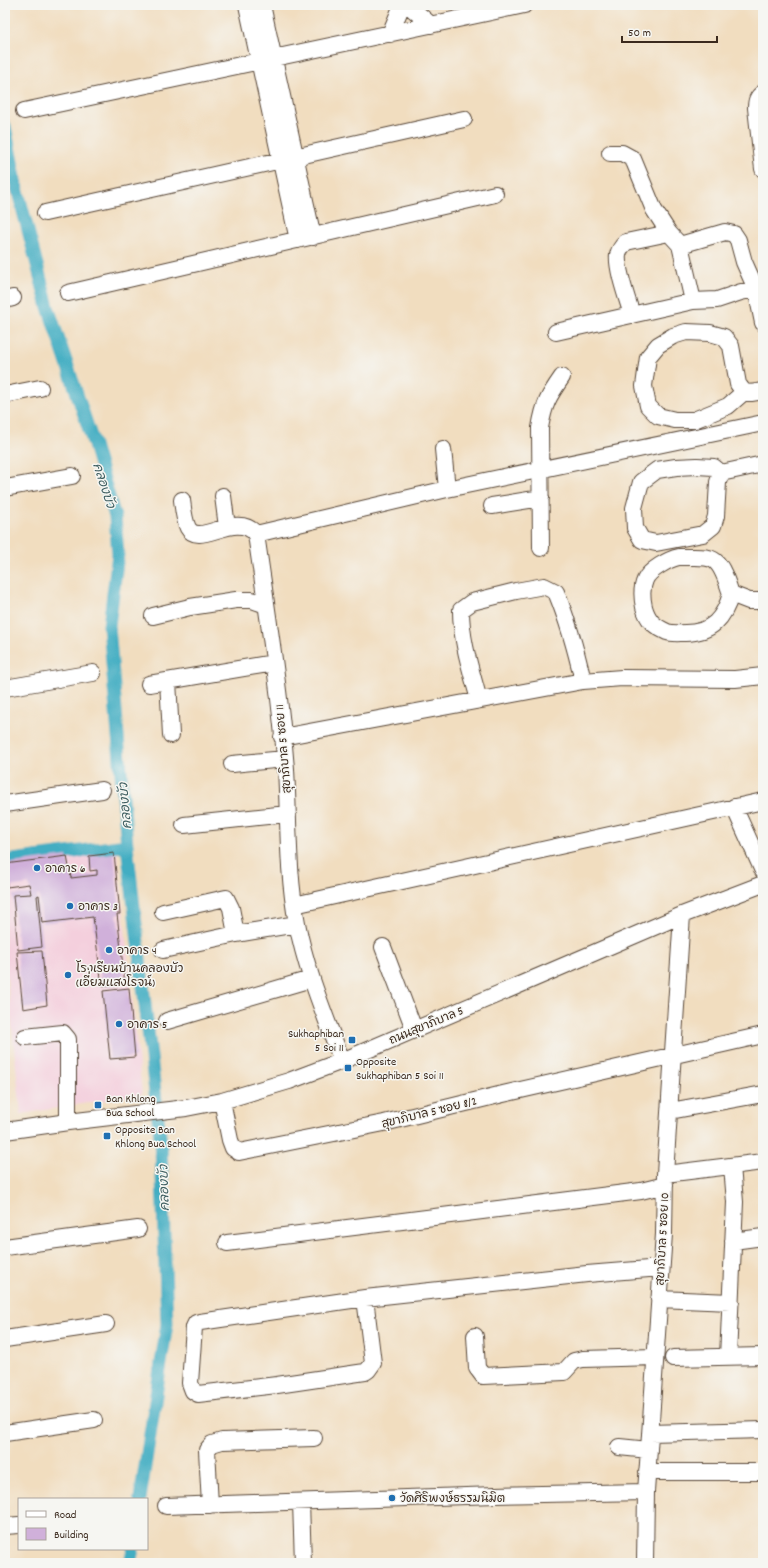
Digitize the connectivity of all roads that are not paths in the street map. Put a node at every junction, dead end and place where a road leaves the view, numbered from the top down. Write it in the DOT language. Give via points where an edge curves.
graph roads {
  1 [pos="247,5"];
  2 [pos="262,5"];
  3 [pos="402,5"];
  4 [pos="408,5"];
  5 [pos="524,5"];
  6 [pos="431,26"];
  7 [pos="390,34"];
  8 [pos="266,59"];
  9 [pos="763,93"];
  10 [pos="24,111"];
  11 [pos="464,119"];
  12 [pos="610,153"];
  13 [pos="288,158"];
  14 [pos="763,169"];
  15 [pos="495,194"];
  16 [pos="45,213"];
  17 [pos="669,233"];
  18 [pos="305,238"];
  19 [pos="680,245"];
  20 [pos="756,289"];
  21 [pos="68,293"];
  22 [pos="693,301"];
  23 [pos="632,315"];
  24 [pos="763,323"];
  25 [pos="556,332"];
  26 [pos="562,377"];
  27 [pos="40,388"];
  28 [pos="763,391"];
  29 [pos="744,392"];
  30 [pos="5,395"];
  31 [pos="763,423"];
  32 [pos="443,449"];
  33 [pos="763,464"];
  34 [pos="540,468"];
  35 [pos="721,472"];
  36 [pos="72,476"];
  37 [pos="5,488"];
  38 [pos="447,488"];
  39 [pos="223,496"];
  40 [pos="541,498"];
  41 [pos="182,500"];
  42 [pos="492,506"];
  43 [pos="227,527"];
  44 [pos="256,534"];
  45 [pos="541,548"];
  46 [pos="731,594"];
  47 [pos="763,601"];
  48 [pos="266,605"];
  49 [pos="153,616"];
  50 [pos="274,663"];
  51 [pos="92,673"];
  52 [pos="763,676"];
  53 [pos="168,681"];
  54 [pos="584,681"];
  55 [pos="149,684"];
  56 [pos="5,688"];
  57 [pos="479,700"];
  58 [pos="171,735"];
  59 [pos="282,737"];
  60 [pos="285,759"];
  61 [pos="232,764"];
  62 [pos="102,790"];
  63 [pos="763,801"];
  64 [pos="5,804"];
  65 [pos="734,807"];
  66 [pos="287,814"];
  67 [pos="184,825"];
  68 [pos="763,871"];
  69 [pos="763,884"];
  70 [pos="294,905"];
  71 [pos="163,912"];
  72 [pos="682,915"];
  73 [pos="297,924"];
  74 [pos="236,934"];
  75 [pos="383,947"];
  76 [pos="163,950"];
  77 [pos="311,979"];
  78 [pos="167,1021"];
  79 [pos="414,1029"];
  80 [pos="763,1035"];
  81 [pos="25,1037"];
  82 [pos="673,1056"];
  83 [pos="342,1061"];
  84 [pos="763,1094"];
  85 [pos="222,1101"];
  86 [pos="670,1111"];
  87 [pos="68,1122"];
  88 [pos="5,1132"];
  89 [pos="763,1162"];
  90 [pos="732,1166"];
  91 [pos="665,1180"];
  92 [pos="138,1229"];
  93 [pos="763,1236"];
  94 [pos="733,1241"];
  95 [pos="227,1243"];
  96 [pos="5,1247"];
  97 [pos="662,1268"];
  98 [pos="365,1298"];
  99 [pos="659,1300"];
  100 [pos="731,1302"];
  101 [pos="106,1324"];
  102 [pos="475,1336"];
  103 [pos="5,1339"];
  104 [pos="763,1356"];
  105 [pos="655,1357"];
  106 [pos="728,1357"];
  107 [pos="673,1358"];
  108 [pos="94,1420"];
  109 [pos="763,1430"];
  110 [pos="5,1433"];
  111 [pos="650,1433"];
  112 [pos="314,1438"];
  113 [pos="619,1447"];
  114 [pos="649,1450"];
  115 [pos="647,1472"];
  116 [pos="763,1472"];
  117 [pos="646,1492"];
  118 [pos="301,1502"];
  119 [pos="210,1505"];
  120 [pos="166,1506"];
  121 [pos="18,1525"];
  122 [pos="5,1526"];
  123 [pos="303,1563"];
  124 [pos="645,1563"];
  1 -- 8 [label="street"];
  2 -- 8 [label="street"];
  3 -- 7 [label="street"];
  4 -- 6 [label="street"];
  5 -- 6 [label="street"];
  6 -- 7 [label="street"];
  7 -- 8 [label="street"];
  8 -- 10 [label="street"];
  8 -- 13 [label="street"];
  9 -- 14 [label="street" via="758,96 756,108"];
  11 -- 13 [label="street"];
  12 -- 17 [label="street" via="622,153 633,159 654,210"];
  13 -- 16 [label="street"];
  13 -- 18 [label="street"];
  15 -- 18 [label="street"];
  17 -- 19 [label="street"];
  17 -- 23 [label="street" via="626,242 621,247 618,256 620,269"];
  18 -- 21 [label="street"];
  19 -- 20 [label="street" via="725,232 734,234"];
  19 -- 22 [label="street"];
  20 -- 22 [label="street" via="717,300"];
  20 -- 24 [label="street"];
  22 -- 23 [label="street"];
  23 -- 25 [label="street"];
  26 -- 34 [label="street" via="548,397 543,412 540,428"];
  27 -- 30 [label="street"];
  28 -- 29 [label="street"];
  29 -- 29 [label="street" via="728,406 694,420 675,420 658,416 648,406 644,386 648,358 658,346 673,336 686,332 710,333 724,337 731,346 738,384"];
  31 -- 34 [label="street"];
  32 -- 38 [label="street"];
  33 -- 35 [label="street"];
  34 -- 38 [label="street"];
  34 -- 40 [label="street"];
  35 -- 35 [label="street" via="713,526 703,534 656,543 642,540 635,528 634,508 641,482 657,470 698,466 714,468"];
  36 -- 37 [label="street"];
  38 -- 44 [label="street"];
  39 -- 43 [label="street"];
  40 -- 42 [label="street"];
  40 -- 45 [label="street"];
  41 -- 43 [label="street" via="188,528 193,533 206,533"];
  43 -- 44 [label="street" via="245,525"];
  44 -- 48 [label="street, สุขาภิบาล 5 ซอย 11"];
  46 -- 46 [label="street" via="728,604 713,627 694,634 673,634 655,627 646,614 642,596 645,579 656,568 679,557 704,557 715,561"];
  46 -- 47 [label="street" via="749,601"];
  48 -- 49 [label="street" via="252,600 236,600"];
  48 -- 50 [label="street, สุขาภิบาล 5 ซอย 11"];
  50 -- 53 [label="street"];
  50 -- 59 [label="street, สุขาภิบาล 5 ซอย 11"];
  51 -- 56 [label="street"];
  52 -- 54 [label="street" via="735,679 622,678"];
  53 -- 55 [label="street"];
  53 -- 58 [label="street"];
  54 -- 57 [label="street"];
  54 -- 57 [label="street" via="566,615 556,592 544,586 472,602 461,610 465,650"];
  57 -- 59 [label="street"];
  59 -- 60 [label="street, สุขาภิบาล 5 ซอย 11"];
  60 -- 61 [label="street"];
  60 -- 66 [label="street, สุขาภิบาล 5 ซอย 11"];
  62 -- 64 [label="street"];
  63 -- 65 [label="street"];
  65 -- 68 [label="street"];
  65 -- 70 [label="street"];
  66 -- 67 [label="street"];
  66 -- 70 [label="street, สุขาภิบาล 5 ซอย 11"];
  69 -- 72 [label="street, ถนนสุขาภิบาล 5"];
  70 -- 73 [label="street, สุขาภิบาล 5 ซอย 11"];
  71 -- 74 [label="street" via="226,898 231,908"];
  72 -- 79 [label="street, ถนนสุขาภิบาล 5"];
  72 -- 82 [label="street, สุขาภิบาล 5 ซอย 10"];
  73 -- 74 [label="street"];
  73 -- 77 [label="street, สุขาภิบาล 5 ซอย 11"];
  74 -- 76 [label="street"];
  75 -- 79 [label="street"];
  77 -- 78 [label="street"];
  77 -- 83 [label="street, สุขาภิบาล 5 ซอย 11"];
  79 -- 83 [label="street, ถนนสุขาภิบาล 5"];
  80 -- 82 [label="street"];
  81 -- 87 [label="street" via="63,1033 68,1040"];
  82 -- 85 [label="street, สุขาภิบาล 5 ซอย 8/2" via="384,1123 239,1152 233,1148 230,1140"];
  82 -- 86 [label="street, สุขาภิบาล 5 ซอย 10"];
  83 -- 85 [label="street, ถนนสุขาภิบาล 5" via="289,1081"];
  84 -- 86 [label="street"];
  85 -- 87 [label="street, ถนนสุขาภิบาล 5" via="186,1108"];
  86 -- 91 [label="street, สุขาภิบาล 5 ซอย 10"];
  87 -- 88 [label="street, ถนนสุขาภิบาล 5"];
  89 -- 90 [label="street"];
  90 -- 91 [label="street"];
  90 -- 94 [label="street" via="735,1202"];
  91 -- 95 [label="street" via="641,1191"];
  91 -- 97 [label="street, สุขาภิบาล 5 ซอย 10"];
  92 -- 96 [label="street"];
  93 -- 94 [label="street"];
  94 -- 100 [label="street"];
  97 -- 98 [label="street"];
  97 -- 99 [label="street, สุขาภิบาล 5 ซอย 10"];
  98 -- 98 [label="street" via="373,1363 365,1372 198,1394 191,1389 196,1323"];
  99 -- 100 [label="street"];
  99 -- 105 [label="street, สุขาภิบาล 5 ซอย 10"];
  100 -- 106 [label="street"];
  101 -- 103 [label="street"];
  102 -- 105 [label="street" via="477,1368 483,1376 564,1372 574,1361 583,1359"];
  104 -- 106 [label="street"];
  105 -- 111 [label="street, สุขาภิบาล 5 ซอย 10"];
  106 -- 107 [label="street"];
  108 -- 110 [label="street"];
  109 -- 111 [label="street"];
  111 -- 114 [label="street, สุขาภิบาล 5 ซอย 10"];
  112 -- 119 [label="street" via="212,1444 207,1450"];
  113 -- 114 [label="street"];
  114 -- 115 [label="street, สุขาภิบาล 5 ซอย 10"];
  115 -- 116 [label="street"];
  115 -- 117 [label="street, สุขาภิบาล 5 ซอย 10"];
  117 -- 118 [label="street"];
  117 -- 124 [label="street, สุขาภิบาล 5 ซอย 10"];
  118 -- 119 [label="street"];
  118 -- 123 [label="street"];
  119 -- 120 [label="street"];
  121 -- 122 [label="street"];
}
